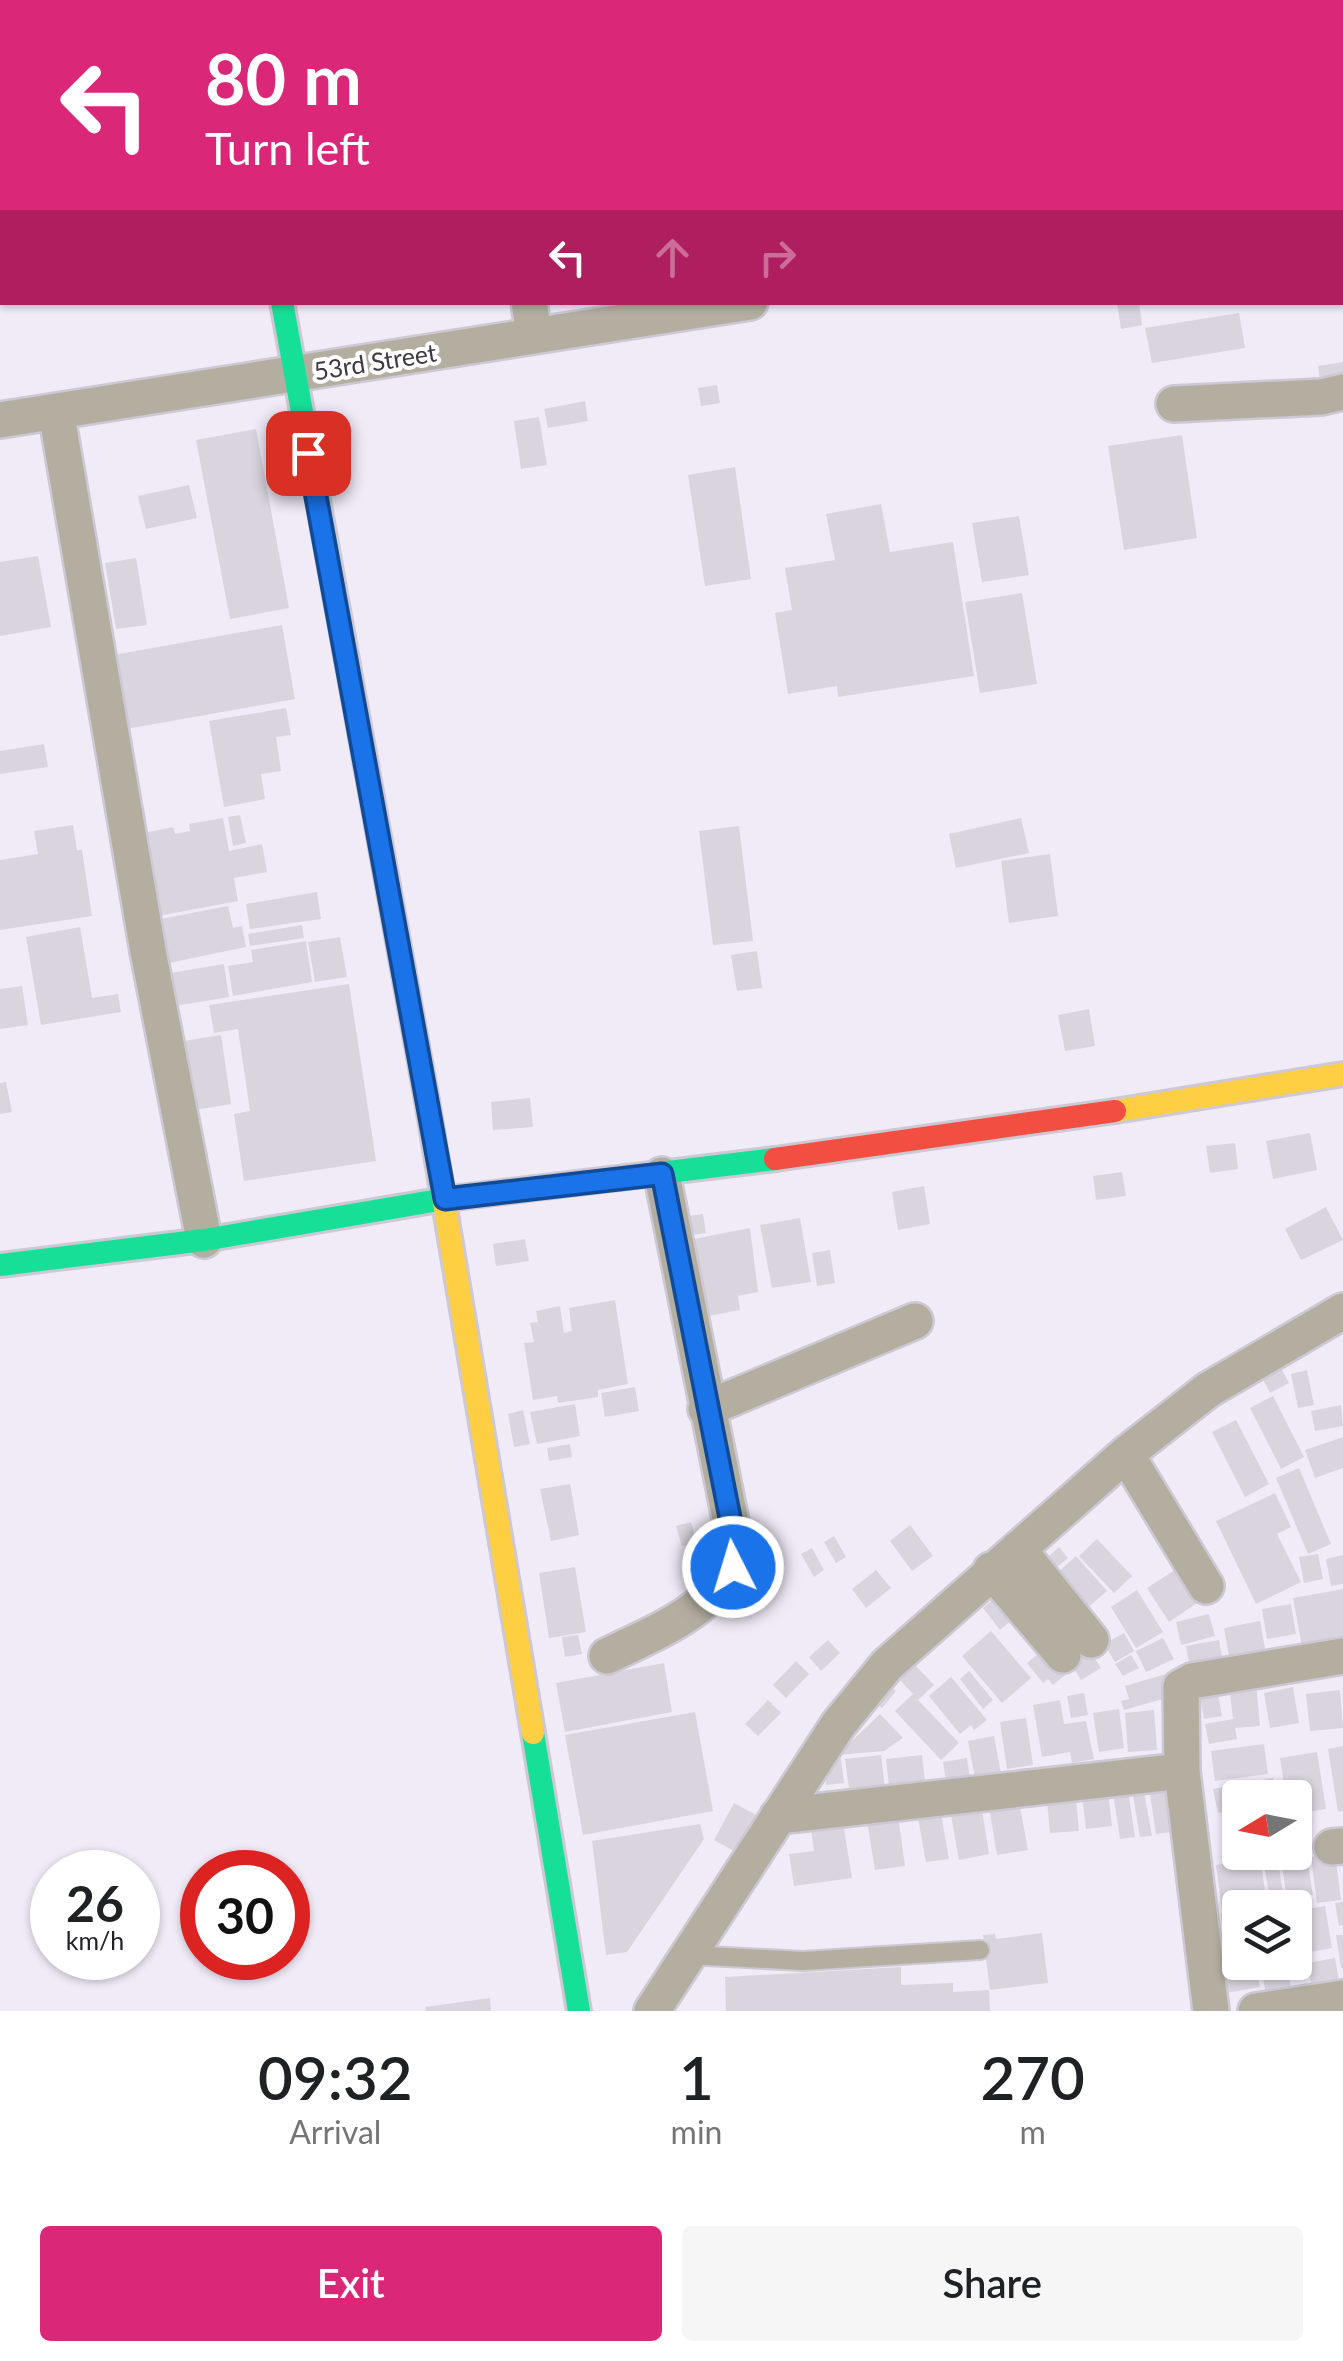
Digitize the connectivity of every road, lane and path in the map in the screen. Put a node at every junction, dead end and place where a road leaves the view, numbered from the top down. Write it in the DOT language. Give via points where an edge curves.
graph roads {
  1 [pos="282,305"];
  2 [pos="709,305"];
  3 [pos="532,318"];
  4 [pos="294,374"];
  5 [pos="1343,392"];
  6 [pos="1174,404"];
  7 [pos="56,411"];
  8 [pos="0,420"];
  9 [pos="1343,1074"];
  10 [pos="662,1174"];
  11 [pos="445,1199"];
  12 [pos="204,1240"];
  13 [pos="0,1265"];
  14 [pos="1343,1311"];
  15 [pos="914,1322"];
  16 [pos="706,1409"];
  17 [pos="1126,1454"];
  18 [pos="1005,1560"];
  19 [pos="1206,1586"];
  20 [pos="1077,1648"];
  21 [pos="608,1656"];
  22 [pos="1343,1656"];
  23 [pos="1182,1770"];
  24 [pos="778,1816"];
  25 [pos="980,1950"];
  26 [pos="688,1955"];
  27 [pos="1343,1998"];
  28 [pos="579,2011"];
  29 [pos="652,2011"];
  30 [pos="1211,2011"];
  31 [pos="1256,2011"];
  1 -- 4 [label="street"];
  2 -- 3 [label="street, 53rd Street"];
  3 -- 4 [label="street, 53rd Street"];
  4 -- 7 [label="street, 53rd Street"];
  4 -- 11 [label="street"];
  5 -- 6 [label="street"];
  7 -- 8 [label="street, 53rd Street"];
  7 -- 12 [label="street"];
  9 -- 10 [label="street" via="938,1139"];
  10 -- 11 [label="street"];
  10 -- 16 [label="street"];
  11 -- 12 [label="street"];
  11 -- 28 [label="street"];
  12 -- 13 [label="street"];
  14 -- 17 [label="street" via="1208,1390"];
  15 -- 16 [label="street"];
  16 -- 21 [label="street" via="736,1548 733,1567 722,1585 675,1623"];
  17 -- 18 [label="street"];
  17 -- 19 [label="street"];
  18 -- 20 [label="street"];
  18 -- 24 [label="street" via="887,1665"];
  22 -- 23 [label="street" via="1182,1686"];
  23 -- 24 [label="street"];
  23 -- 30 [label="street"];
  24 -- 26 [label="street"];
  25 -- 26 [label="lane" via="803,1961"];
  26 -- 29 [label="street"];
  27 -- 31 [label="street"];
}
